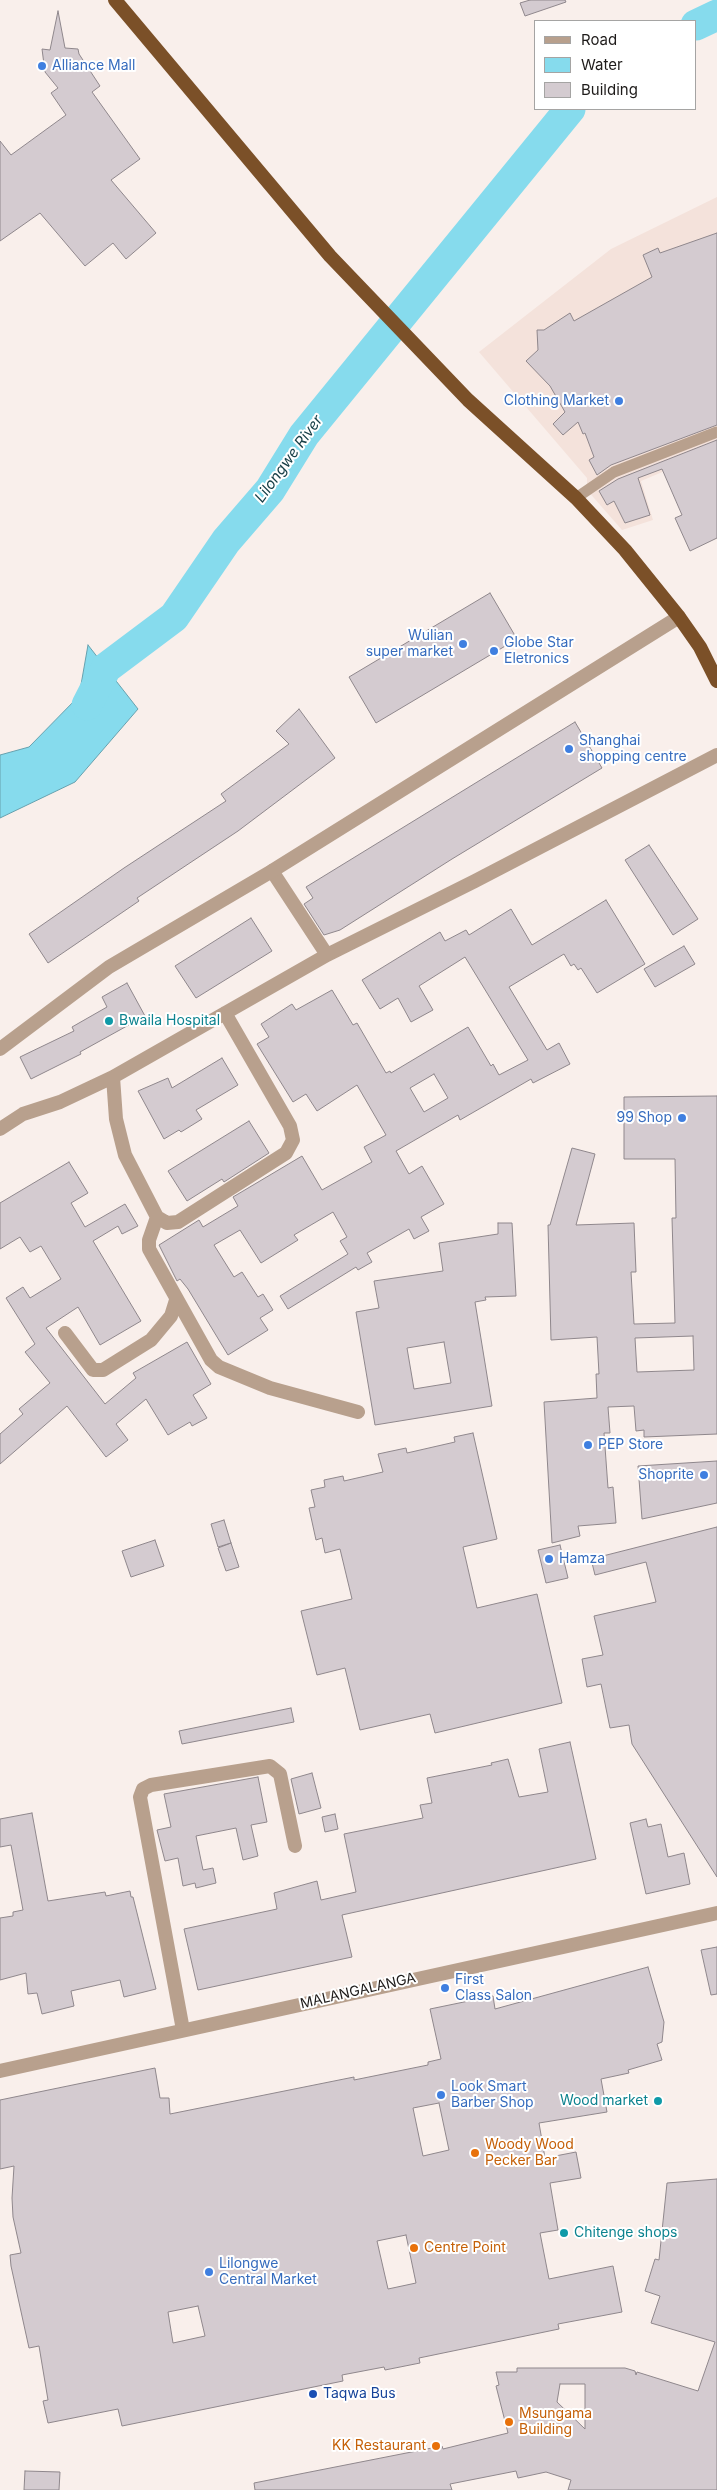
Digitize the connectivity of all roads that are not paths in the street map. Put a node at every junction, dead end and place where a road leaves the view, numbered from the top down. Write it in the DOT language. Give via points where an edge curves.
graph roads {
  1 [pos="115,0"];
  2 [pos="717,432"];
  3 [pos="576,498"];
  4 [pos="679,617"];
  5 [pos="717,681"];
  6 [pos="717,755"];
  7 [pos="272,871"];
  8 [pos="327,955"];
  9 [pos="225,1013"];
  10 [pos="0,1049"];
  11 [pos="112,1077"];
  12 [pos="0,1129"];
  13 [pos="157,1217"];
  14 [pos="176,1300"];
  15 [pos="65,1333"];
  16 [pos="358,1412"];
  17 [pos="295,1846"];
  18 [pos="717,1913"];
  19 [pos="183,2030"];
  20 [pos="0,2072"];
  1 -- 3 [label="highway" via="330,256 468,400"];
  2 -- 3 [label="street" via="614,472"];
  3 -- 4 [label="highway" via="625,550"];
  4 -- 5 [label="highway"];
  4 -- 7 [label="street"];
  6 -- 8 [label="street"];
  7 -- 8 [label="street"];
  7 -- 10 [label="street" via="109,967"];
  8 -- 9 [label="street"];
  9 -- 11 [label="street"];
  9 -- 13 [label="street" via="290,1126 293,1140 286,1153 178,1222 167,1223"];
  11 -- 12 [label="street" via="60,1102 23,1114"];
  11 -- 13 [label="street" via="119,1138"];
  13 -- 14 [label="street" via="149,1249"];
  14 -- 15 [label="street" via="171,1316 151,1340 104,1370 93,1370"];
  14 -- 16 [label="street" via="211,1360 219,1367 270,1388"];
  17 -- 19 [label="street" via="280,1774 270,1766 151,1785 143,1789 140,1797"];
  18 -- 19 [label="street, MALANGALANGA"];
  19 -- 20 [label="street, MALANGALANGA"];
}
